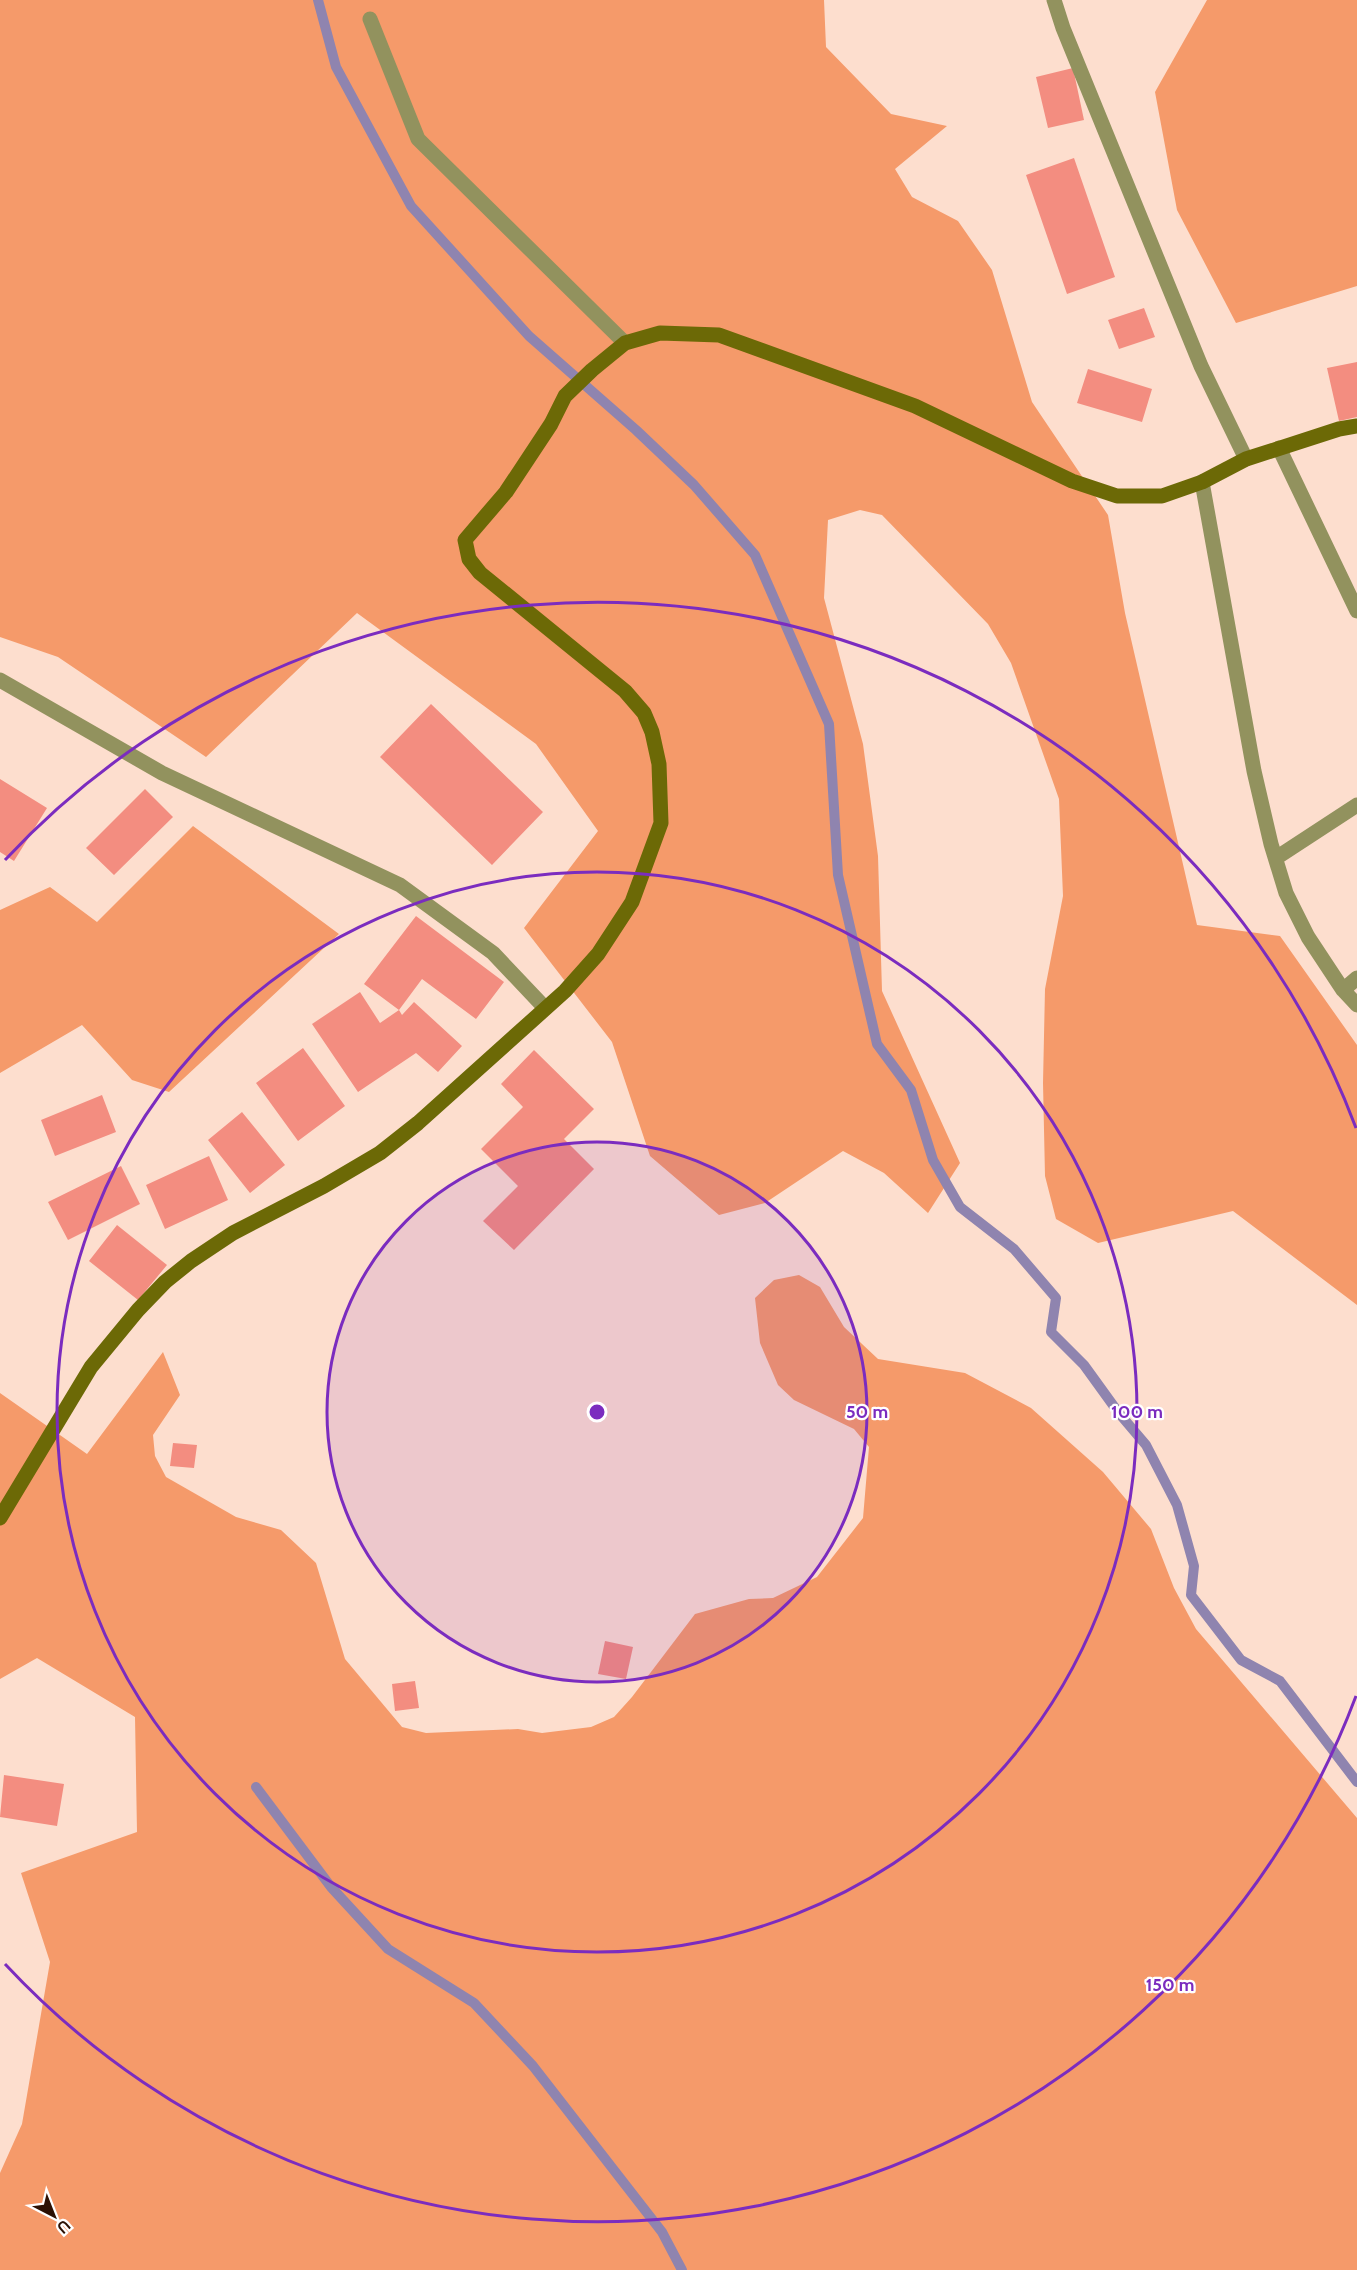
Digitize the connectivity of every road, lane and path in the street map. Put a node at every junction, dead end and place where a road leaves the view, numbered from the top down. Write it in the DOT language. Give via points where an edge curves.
graph roads {
  1 [pos="1054,0"];
  2 [pos="370,19"];
  3 [pos="625,343"];
  4 [pos="1357,426"];
  5 [pos="1279,448"];
  6 [pos="1246,459"];
  7 [pos="1202,482"];
  8 [pos="1357,611"];
  9 [pos="0,680"];
  10 [pos="1357,805"];
  11 [pos="1276,858"];
  12 [pos="1357,978"];
  13 [pos="1343,990"];
  14 [pos="1357,1005"];
  15 [pos="545,1008"];
  16 [pos="0,1518"];
  1 -- 6 [label="street" via="1201,366"];
  2 -- 3 [label="street" via="418,139"];
  3 -- 7 [label="street" via="660,333 719,335 915,406 1072,481 1116,496 1162,496"];
  3 -- 15 [label="street" via="565,396 506,492 465,540 469,559 480,573 625,691 644,712 659,764 661,823 632,902 598,954"];
  4 -- 5 [label="street"];
  5 -- 6 [label="street"];
  5 -- 8 [label="street"];
  6 -- 7 [label="street"];
  7 -- 11 [label="street" via="1254,771"];
  9 -- 15 [label="street" via="162,773 400,885 494,953"];
  10 -- 11 [label="street"];
  11 -- 13 [label="street" via="1290,902"];
  12 -- 13 [label="street"];
  13 -- 14 [label="street"];
  15 -- 16 [label="street" via="380,1153 233,1233 165,1282 91,1367"];
}
